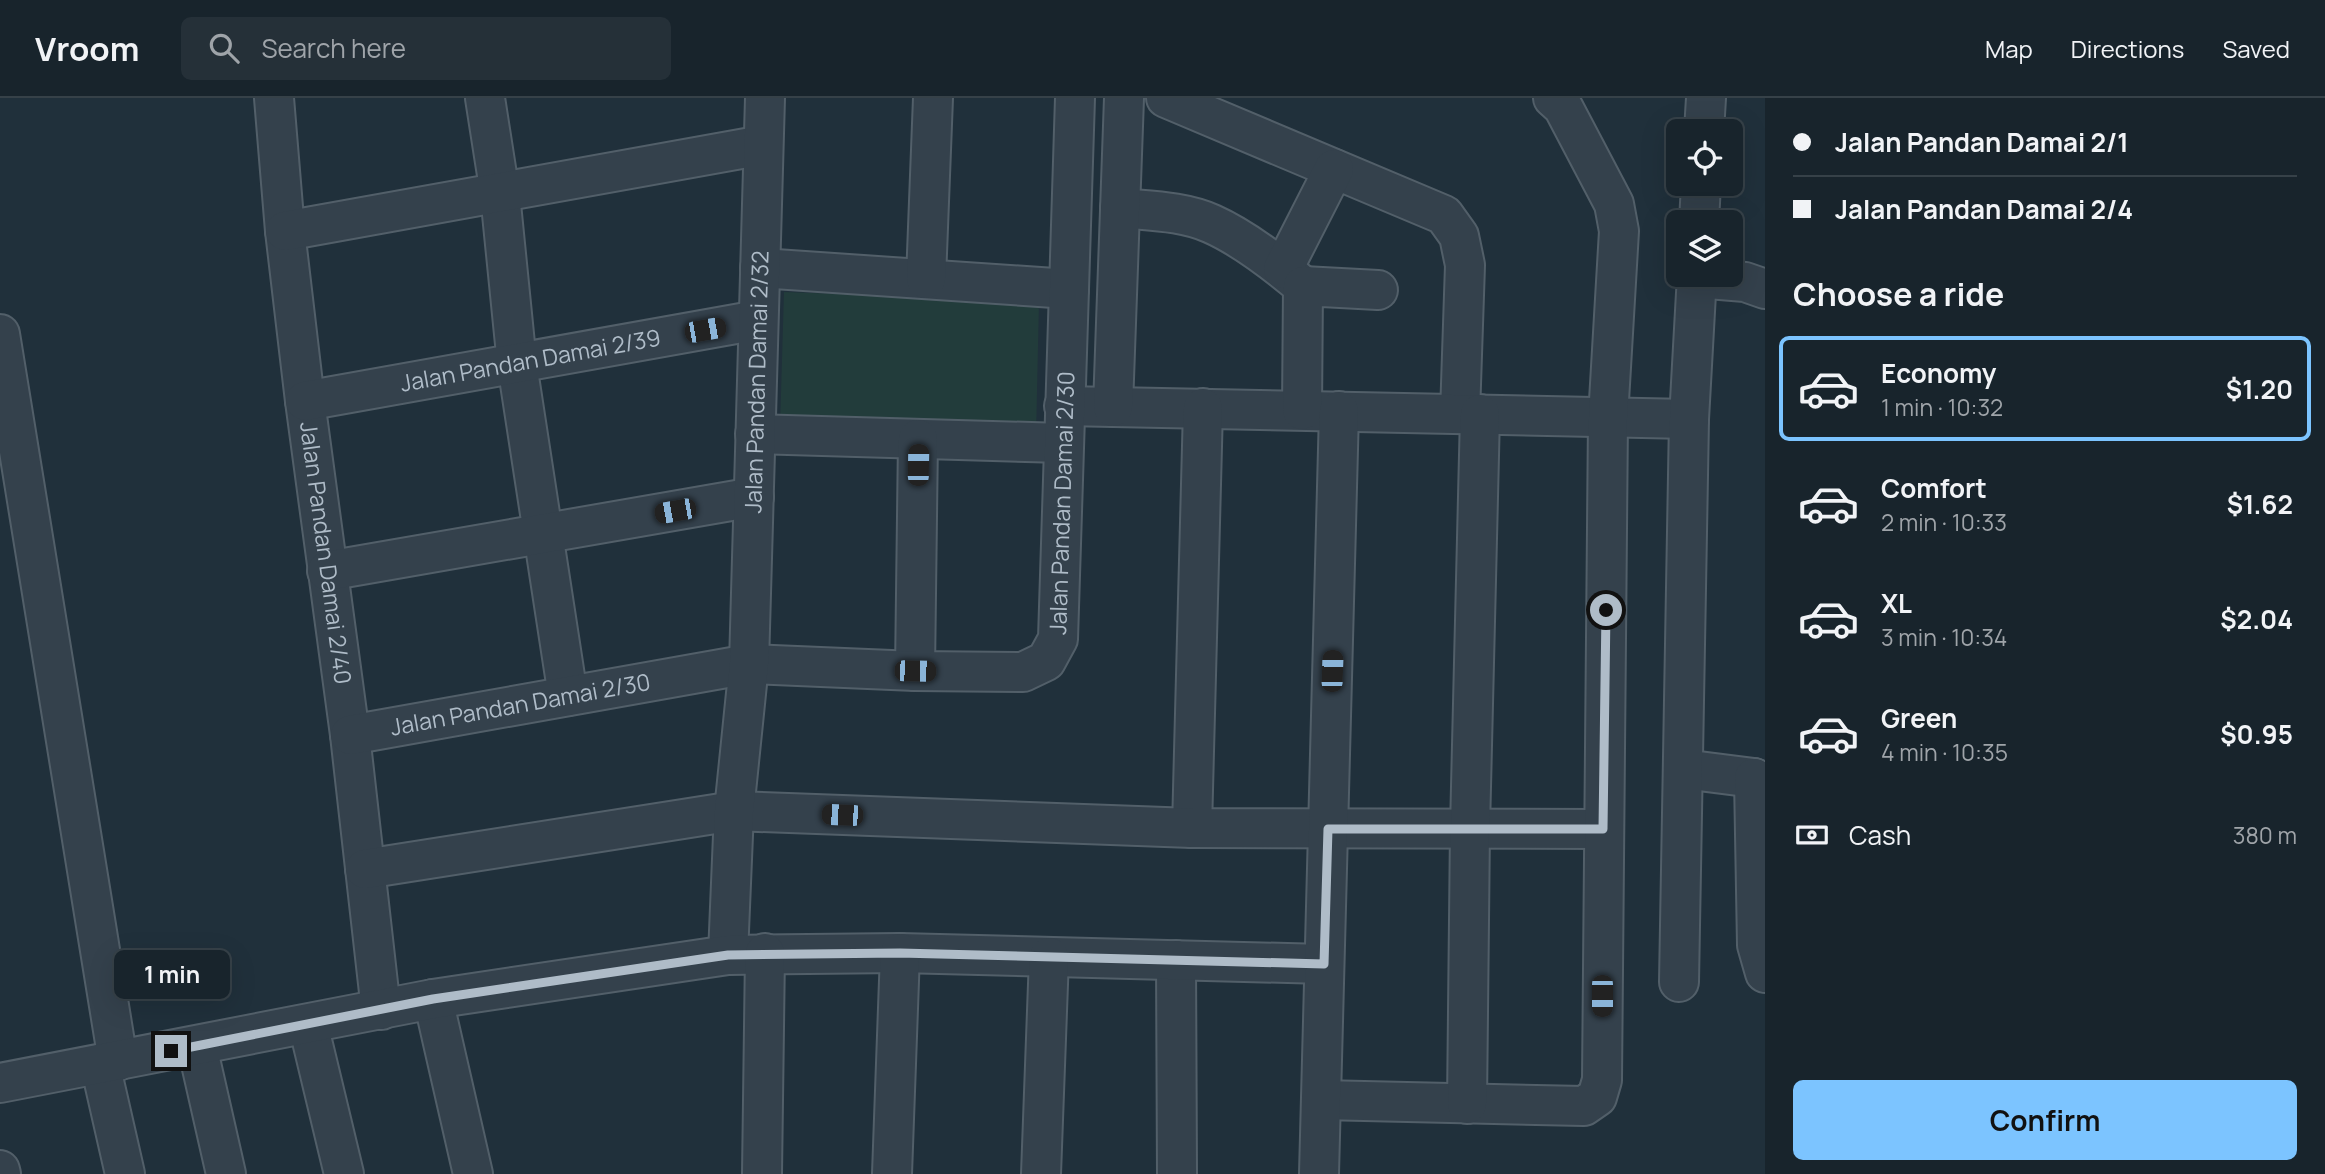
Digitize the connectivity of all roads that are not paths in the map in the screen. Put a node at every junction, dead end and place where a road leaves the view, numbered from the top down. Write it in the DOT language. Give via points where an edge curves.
graph roads {
  1 [pos="274,98"];
  2 [pos="485,98"];
  3 [pos="765,98"];
  4 [pos="933,98"];
  5 [pos="1075,98"];
  6 [pos="1124,98"];
  7 [pos="1166,98"];
  8 [pos="1553,98"];
  9 [pos="1706,98"];
  10 [pos="1705,119"];
  11 [pos="763,145"];
  12 [pos="1334,169"];
  13 [pos="500,194"];
  14 [pos="1120,208"];
  15 [pos="285,231"];
  16 [pos="760,268"];
  17 [pos="1293,278"];
  18 [pos="926,279"];
  19 [pos="1743,282"];
  20 [pos="1696,287"];
  21 [pos="1069,289"];
  22 [pos="1765,289"];
  23 [pos="1378,290"];
  24 [pos="758,320"];
  25 [pos="0,334"];
  26 [pos="517,363"];
  27 [pos="305,401"];
  28 [pos="1064,406"];
  29 [pos="1113,407"];
  30 [pos="1203,408"];
  31 [pos="1321,410"];
  32 [pos="1470,414"];
  33 [pos="1608,418"];
  34 [pos="1689,419"];
  35 [pos="755,434"];
  36 [pos="918,439"];
  37 [pos="1063,443"];
  38 [pos="754,497"];
  39 [pos="543,534"];
  40 [pos="327,571"];
  41 [pos="749,664"];
  42 [pos="915,671"];
  43 [pos="568,696"];
  44 [pos="350,735"];
  45 [pos="1683,769"];
  46 [pos="1760,769"];
  47 [pos="734,811"];
  48 [pos="1192,828"];
  49 [pos="1470,828"];
  50 [pos="1328,829"];
  51 [pos="1603,829"];
  52 [pos="365,869"];
  53 [pos="1760,883"];
  54 [pos="900,953"];
  55 [pos="747,954"];
  56 [pos="1049,957"];
  57 [pos="1176,960"];
  58 [pos="1324,964"];
  59 [pos="1765,973"];
  60 [pos="1679,982"];
  61 [pos="433,999"];
  62 [pos="381,1010"];
  63 [pos="308,1024"];
  64 [pos="197,1046"];
  65 [pos="109,1062"];
  66 [pos="0,1083"];
  67 [pos="1321,1100"];
  68 [pos="1467,1104"];
  69 [pos="125,1174"];
  70 [pos="226,1174"];
  71 [pos="344,1174"];
  72 [pos="473,1174"];
  73 [pos="762,1174"];
  74 [pos="892,1174"];
  75 [pos="1041,1174"];
  76 [pos="1177,1174"];
  77 [pos="1319,1174"];
  1 -- 15 [label="street, Jalan Pandan Damai 2/40"];
  2 -- 13 [label="street"];
  3 -- 11 [label="street, Jalan Pandan Damai 2/32"];
  4 -- 18 [label="street"];
  5 -- 21 [label="street, Jalan Pandan Damai 2/30"];
  6 -- 14 [label="street"];
  7 -- 12 [label="street"];
  8 -- 33 [label="street" via="1563,107 1614,204 1619,231"];
  9 -- 10 [label="street"];
  11 -- 13 [label="street"];
  11 -- 16 [label="street, Jalan Pandan Damai 2/32"];
  12 -- 17 [label="street"];
  12 -- 32 [label="street" via="1444,215 1460,236"];
  13 -- 15 [label="street"];
  13 -- 26 [label="street"];
  14 -- 17 [label="street" via="1175,214 1212,224"];
  14 -- 29 [label="street"];
  15 -- 27 [label="street, Jalan Pandan Damai 2/40"];
  16 -- 18 [label="street"];
  16 -- 24 [label="street, Jalan Pandan Damai 2/32"];
  17 -- 23 [label="street"];
  17 -- 31 [label="street"];
  18 -- 21 [label="street"];
  19 -- 22 [label="street"];
  20 -- 34 [label="street"];
  21 -- 28 [label="street, Jalan Pandan Damai 2/30"];
  24 -- 26 [label="street, Jalan Pandan Damai 2/39"];
  24 -- 35 [label="street, Jalan Pandan Damai 2/32"];
  25 -- 65 [label="street"];
  26 -- 27 [label="street, Jalan Pandan Damai 2/39"];
  26 -- 39 [label="street"];
  27 -- 40 [label="street, Jalan Pandan Damai 2/40"];
  28 -- 29 [label="street"];
  28 -- 37 [label="street, Jalan Pandan Damai 2/30"];
  29 -- 30 [label="street"];
  30 -- 31 [label="street"];
  30 -- 48 [label="street"];
  31 -- 32 [label="street"];
  31 -- 50 [label="street"];
  32 -- 33 [label="street"];
  32 -- 49 [label="street"];
  33 -- 34 [label="street"];
  33 -- 51 [label="street"];
  34 -- 45 [label="street"];
  35 -- 36 [label="street"];
  35 -- 38 [label="street, Jalan Pandan Damai 2/32"];
  36 -- 37 [label="street"];
  36 -- 42 [label="street"];
  37 -- 42 [label="street, Jalan Pandan Damai 2/30" via="1058,639 1046,661 1023,672"];
  38 -- 39 [label="street"];
  38 -- 41 [label="street, Jalan Pandan Damai 2/32"];
  39 -- 40 [label="street"];
  39 -- 43 [label="street"];
  40 -- 44 [label="street, Jalan Pandan Damai 2/40"];
  41 -- 42 [label="street, Jalan Pandan Damai 2/30"];
  41 -- 43 [label="street, Jalan Pandan Damai 2/30"];
  41 -- 47 [label="street, Jalan Pandan Damai 2/32"];
  43 -- 44 [label="street, Jalan Pandan Damai 2/30"];
  44 -- 52 [label="street, Jalan Pandan Damai 2/40"];
  45 -- 46 [label="street"];
  45 -- 60 [label="street"];
  46 -- 53 [label="street"];
  47 -- 48 [label="street"];
  47 -- 52 [label="street"];
  47 -- 55 [label="street, Jalan Pandan Damai 2/32"];
  48 -- 50 [label="street"];
  49 -- 50 [label="street"];
  49 -- 51 [label="street"];
  49 -- 68 [label="street"];
  50 -- 58 [label="street"];
  51 -- 68 [label="street" via="1602,1080 1597,1097 1584,1107"];
  52 -- 62 [label="street, Jalan Pandan Damai 2/40"];
  53 -- 59 [label="street" via="1757,945"];
  54 -- 55 [label="street"];
  54 -- 56 [label="street"];
  54 -- 74 [label="street"];
  55 -- 61 [label="street"];
  55 -- 73 [label="street, Jalan Pandan Damai 2/32"];
  56 -- 57 [label="street"];
  56 -- 75 [label="street"];
  57 -- 58 [label="street"];
  57 -- 76 [label="street"];
  58 -- 67 [label="street"];
  61 -- 62 [label="street"];
  61 -- 72 [label="street"];
  62 -- 63 [label="street"];
  63 -- 64 [label="street"];
  63 -- 71 [label="street"];
  64 -- 65 [label="street"];
  64 -- 70 [label="street"];
  65 -- 66 [label="street"];
  65 -- 69 [label="street"];
  67 -- 68 [label="street"];
  67 -- 77 [label="street"];
}
